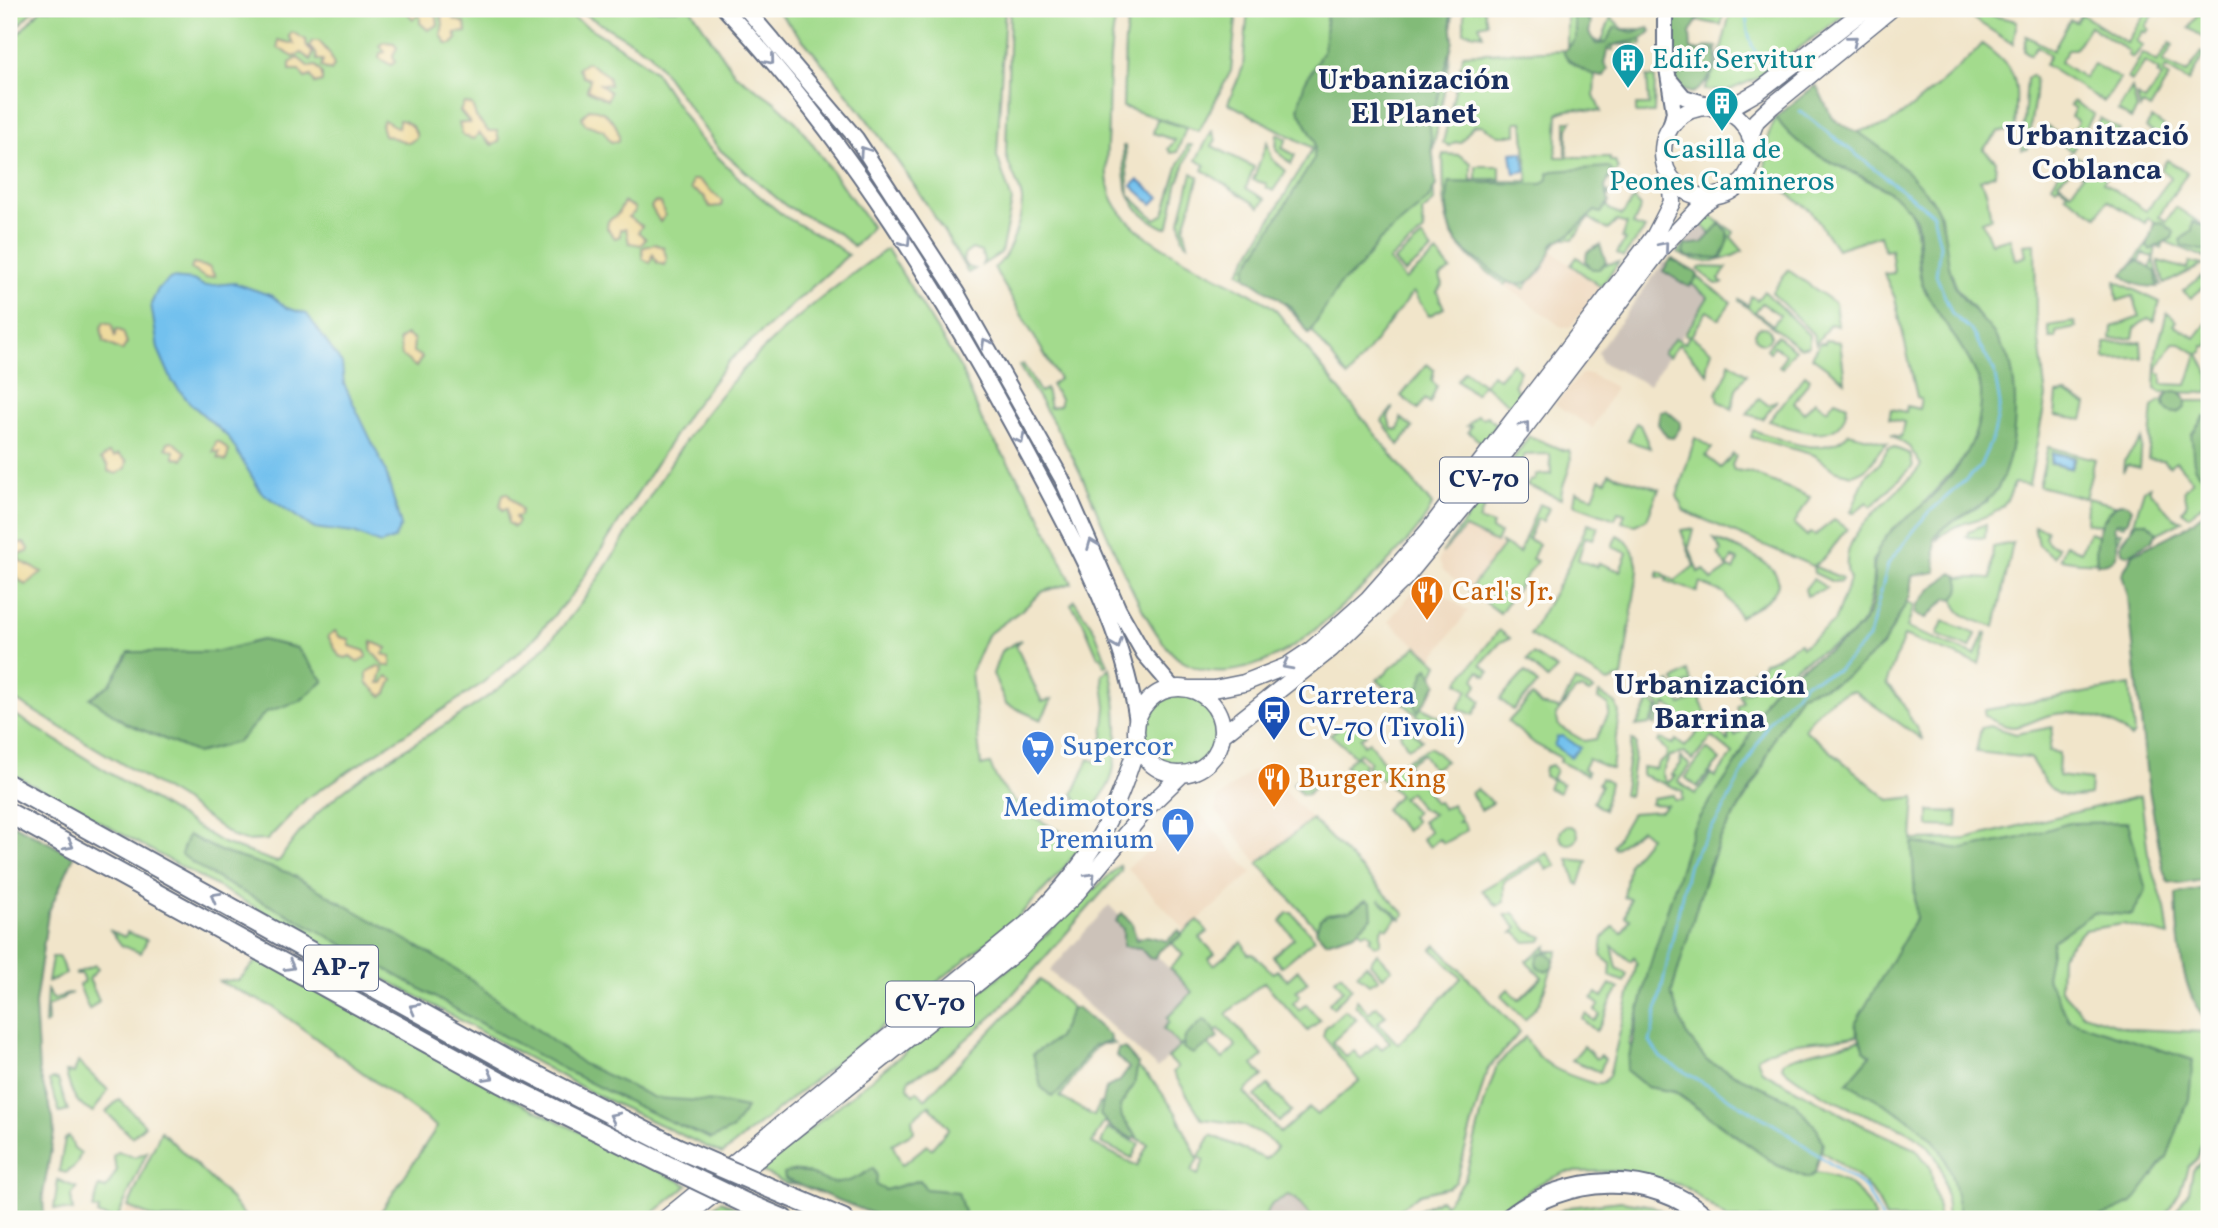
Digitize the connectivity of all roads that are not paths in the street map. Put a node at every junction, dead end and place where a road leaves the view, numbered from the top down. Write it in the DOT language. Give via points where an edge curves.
graph roads {
  1 [pos="725,9"];
  2 [pos="746,9"];
  3 [pos="1665,9"];
  4 [pos="1866,9"];
  5 [pos="1891,9"];
  6 [pos="1668,77"];
  7 [pos="1717,108"];
  8 [pos="1670,128"];
  9 [pos="1750,136"];
  10 [pos="1670,176"];
  11 [pos="1716,196"];
  12 [pos="1173,688"];
  13 [pos="1189,689"];
  14 [pos="1137,721"];
  15 [pos="1222,735"];
  16 [pos="1137,744"];
  17 [pos="1181,775"];
  18 [pos="9,785"];
  19 [pos="9,813"];
  20 [pos="665,1219"];
  21 [pos="682,1219"];
  22 [pos="783,1219"];
  23 [pos="844,1219"];
  24 [pos="1509,1219"];
  25 [pos="1518,1219"];
  26 [pos="1691,1219"];
  27 [pos="1707,1219"];
  1 -- 14 [label="main road, one-way" via="796,90 862,177 969,346 1073,538 1130,676"];
  12 -- 2 [label="main road, one-way" via="1144,654 1119,610 1062,479 957,293 856,138"];
  3 -- 6 [label="main road"];
  4 -- 7 [label="main road" via="1764,87"];
  9 -- 5 [label="main road, one-way" via="1756,121 1776,102"];
  6 -- 7 [label="main road" via="1684,97"];
  6 -- 8 [label="main road" via="1674,112"];
  7 -- 8 [label="main road" via="1689,111"];
  7 -- 9 [label="main road" via="1735,117"];
  8 -- 10 [label="main road, CV-70" via="1663,152"];
  9 -- 11 [label="main road, CV-70" via="1751,163 1746,176"];
  10 -- 11 [label="main road" via="1690,193"];
  10 -- 13 [label="main road, CV-70, one-way" via="1672,202 1655,235 1428,531 1380,586 1325,638 1287,666 1244,683"];
  15 -- 11 [label="main road, CV-70, one-way" via="1331,649 1405,578 1663,246"];
  12 -- 13 [label="main road, CV-70"];
  12 -- 14 [label="main road" via="1150,699"];
  13 -- 15 [label="main road" via="1210,701"];
  14 -- 16 [label="main road, CV-70"];
  15 -- 17 [label="main road, CV-70" via="1207,765"];
  16 -- 17 [label="main road" via="1153,767"];
  16 -- 20 [label="main road, CV-70" via="1106,830 1077,871 1034,918"];
  21 -- 17 [label="main road, CV-70, one-way" via="1021,947"];
  23 -- 18 [label="highway, AP-7, one-way, bridge" via="675,1147 509,1062"];
  19 -- 22 [label="highway, AP-7, one-way, bridge" via="501,1083"];
  24 -- 27 [label="highway" via="1552,1194 1598,1183 1649,1187 1697,1209"];
  25 -- 26 [label="highway" via="1579,1193 1617,1193 1662,1201"];
}
